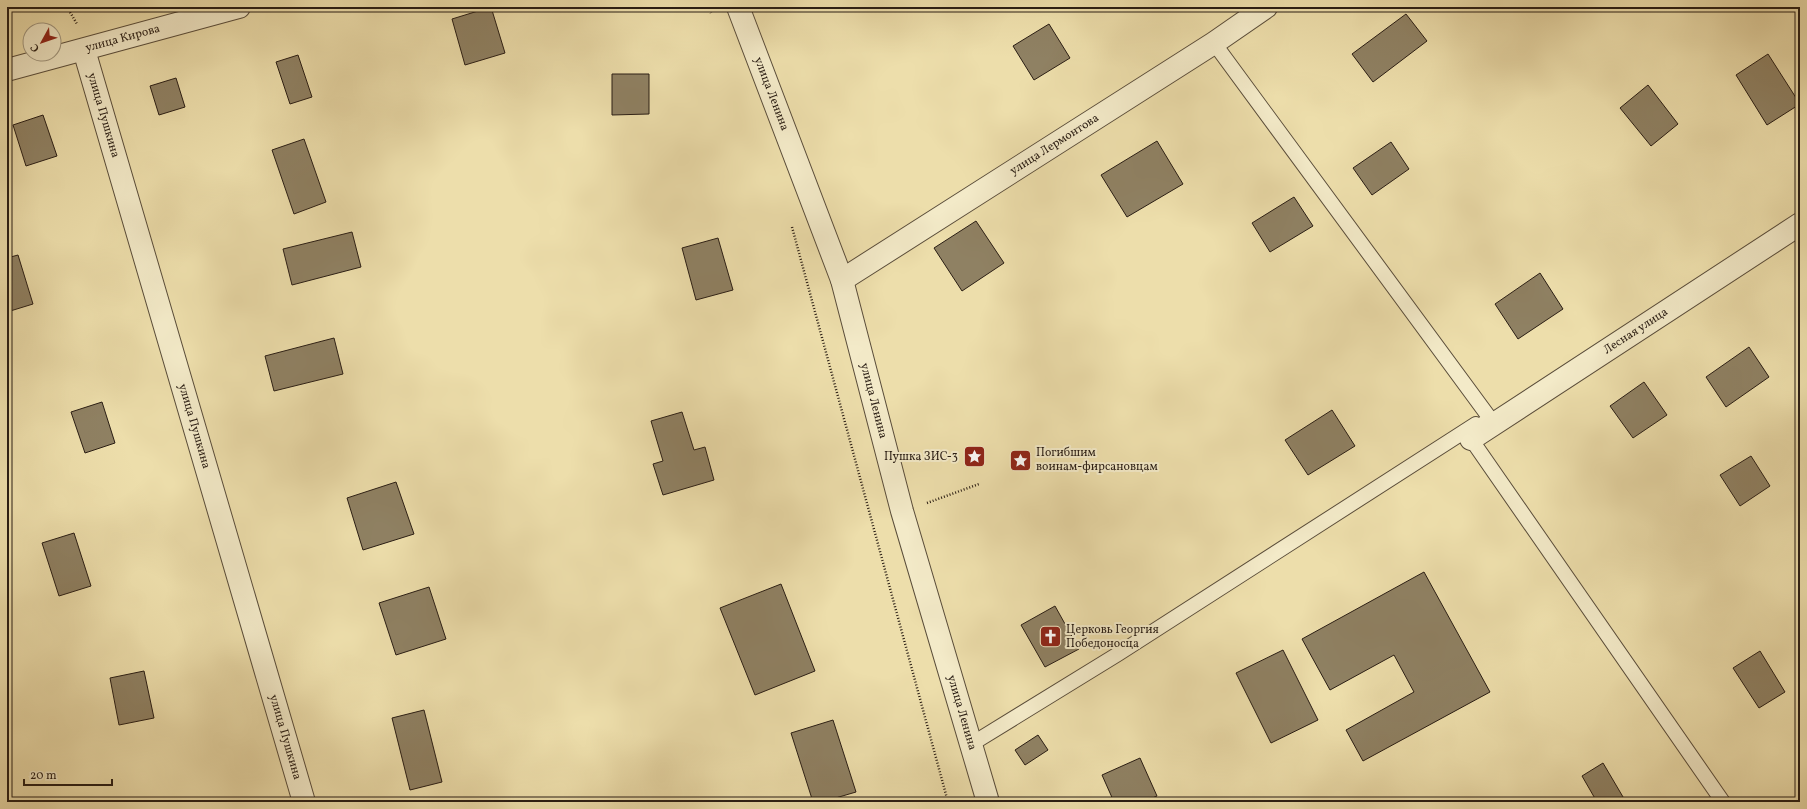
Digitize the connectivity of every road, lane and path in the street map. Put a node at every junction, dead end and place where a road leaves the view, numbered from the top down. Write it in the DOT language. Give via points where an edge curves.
graph roads {
  1 [pos="239,7"];
  2 [pos="709,7"];
  3 [pos="738,7"];
  4 [pos="1266,7"];
  5 [pos="712,14"];
  6 [pos="1214,43"];
  7 [pos="84,50"];
  8 [pos="7,70"];
  9 [pos="1800,224"];
  10 [pos="792,227"];
  11 [pos="842,280"];
  12 [pos="1489,417"];
  13 [pos="1471,439"];
  14 [pos="979,484"];
  15 [pos="902,511"];
  16 [pos="970,745"];
  17 [pos="304,802"];
  18 [pos="948,802"];
  19 [pos="988,802"];
  20 [pos="1723,802"];
  1 -- 7 [label="street, улица Кирова"];
  2 -- 5 [label="path"];
  3 -- 11 [label="street, улица Ленина"];
  4 -- 6 [label="street, улица Лермонтова"];
  6 -- 11 [label="street, улица Лермонтова"];
  6 -- 12 [label="lane"];
  7 -- 8 [label="street, улица Кирова"];
  7 -- 17 [label="street, улица Пушкина"];
  9 -- 13 [label="street, Лесная улица"];
  10 -- 18 [label="path"];
  11 -- 15 [label="street, улица Ленина"];
  12 -- 13 [label="lane"];
  12 -- 16 [label="lane" via="1118,654"];
  13 -- 20 [label="lane"];
  14 -- 15 [label="path"];
  15 -- 16 [label="street, улица Ленина"];
  16 -- 19 [label="street, улица Ленина"];
}
